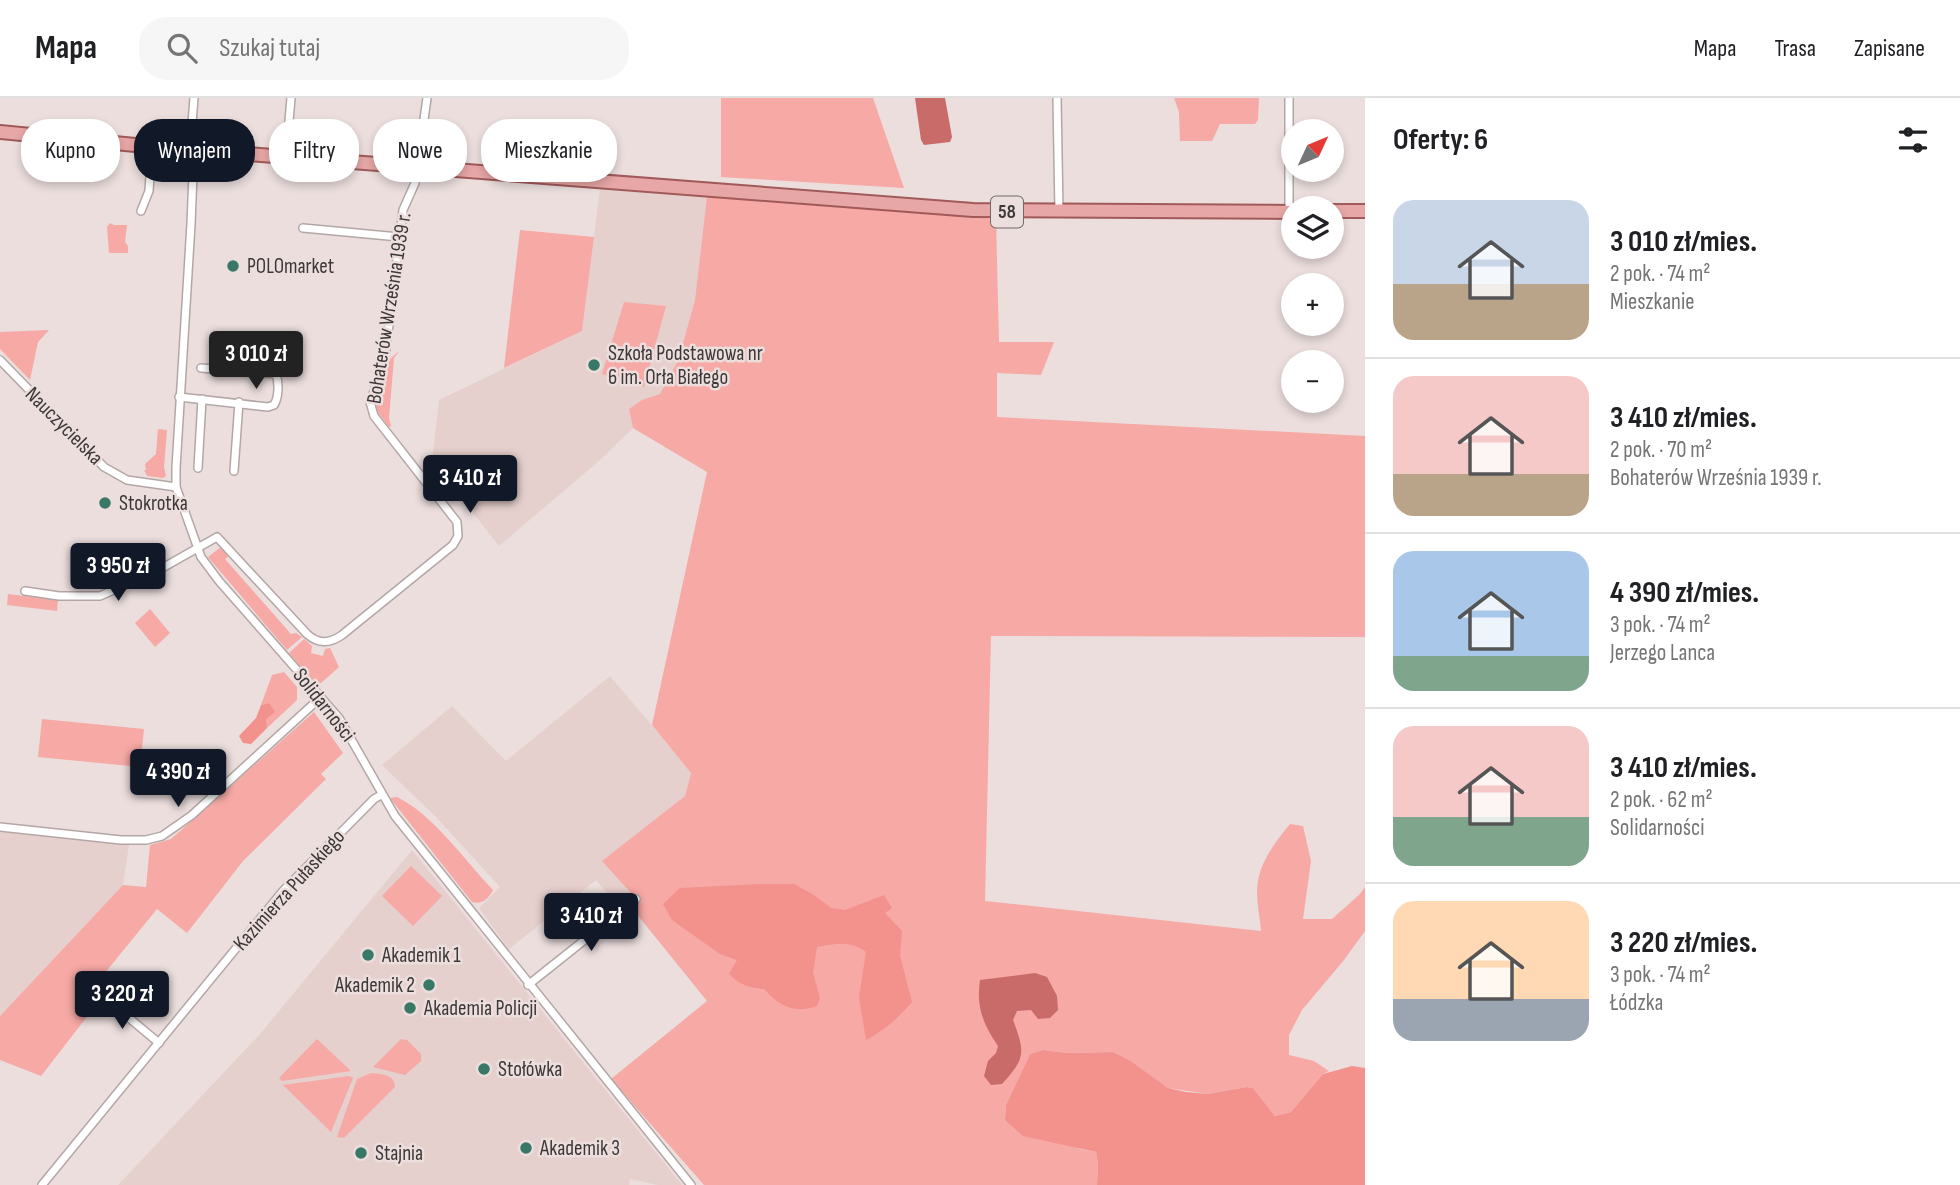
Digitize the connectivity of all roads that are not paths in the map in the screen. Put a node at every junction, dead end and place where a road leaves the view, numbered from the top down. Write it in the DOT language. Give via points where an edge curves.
graph roads {
  1 [pos="194,98"];
  2 [pos="291,98"];
  3 [pos="426,98"];
  4 [pos="1057,98"];
  5 [pos="1289,98"];
  6 [pos="192,119"];
  7 [pos="289,119"];
  8 [pos="423,119"];
  9 [pos="0,132"];
  10 [pos="134,144"];
  11 [pos="467,170"];
  12 [pos="150,182"];
  13 [pos="192,182"];
  14 [pos="415,182"];
  15 [pos="1291,196"];
  16 [pos="141,211"];
  17 [pos="1344,211"];
  18 [pos="1365,211"];
  19 [pos="1059,212"];
  20 [pos="1281,212"];
  21 [pos="303,228"];
  22 [pos="399,237"];
  23 [pos="0,360"];
  24 [pos="201,368"];
  25 [pos="179,397"];
  26 [pos="202,399"];
  27 [pos="239,402"];
  28 [pos="198,468"];
  29 [pos="234,471"];
  30 [pos="176,487"];
  31 [pos="197,547"];
  32 [pos="25,591"];
  33 [pos="321,697"];
  34 [pos="382,794"];
  35 [pos="0,827"];
  36 [pos="636,899"];
  37 [pos="528,985"];
  38 [pos="104,997"];
  39 [pos="159,1042"];
  40 [pos="42,1185"];
  41 [pos="691,1185"];
  1 -- 6 [label="street, Solidarności"];
  2 -- 7 [label="street"];
  3 -- 8 [label="street, Bohaterów Września 1939 r."];
  4 -- 19 [label="street"];
  5 -- 15 [label="street"];
  9 -- 10 [label="main road, 58"];
  11 -- 19 [label="main road, 58" via="973,210"];
  12 -- 16 [label="street"];
  13 -- 25 [label="street, Solidarności"];
  14 -- 22 [label="street, Bohaterów Września 1939 r." via="403,210"];
  17 -- 18 [label="main road"];
  19 -- 20 [label="main road, 58"];
  21 -- 22 [label="street"];
  22 -- 31 [label="street, Bohaterów Września 1939 r." via="384,365 372,394 371,411 457,522 456,541 326,643 307,634 220,538"];
  23 -- 30 [label="street, Nauczycielska" via="110,471 127,480"];
  24 -- 27 [label="street" via="276,374 274,405"];
  25 -- 26 [label="street"];
  25 -- 30 [label="street, Solidarności"];
  26 -- 27 [label="street"];
  26 -- 28 [label="street"];
  27 -- 29 [label="street"];
  30 -- 31 [label="street, Solidarności"];
  31 -- 32 [label="street" via="157,571 97,597"];
  31 -- 33 [label="street, Solidarności" via="219,581"];
  33 -- 34 [label="street, Solidarności" via="346,728"];
  33 -- 35 [label="street" via="192,815 162,836 121,840"];
  34 -- 37 [label="street, Solidarności"];
  34 -- 39 [label="street, Kazimierza Pułaskiego" via="283,891"];
  36 -- 37 [label="street"];
  37 -- 41 [label="street, Solidarności"];
  38 -- 39 [label="street"];
  39 -- 40 [label="street, Kazimierza Pułaskiego"];
}
